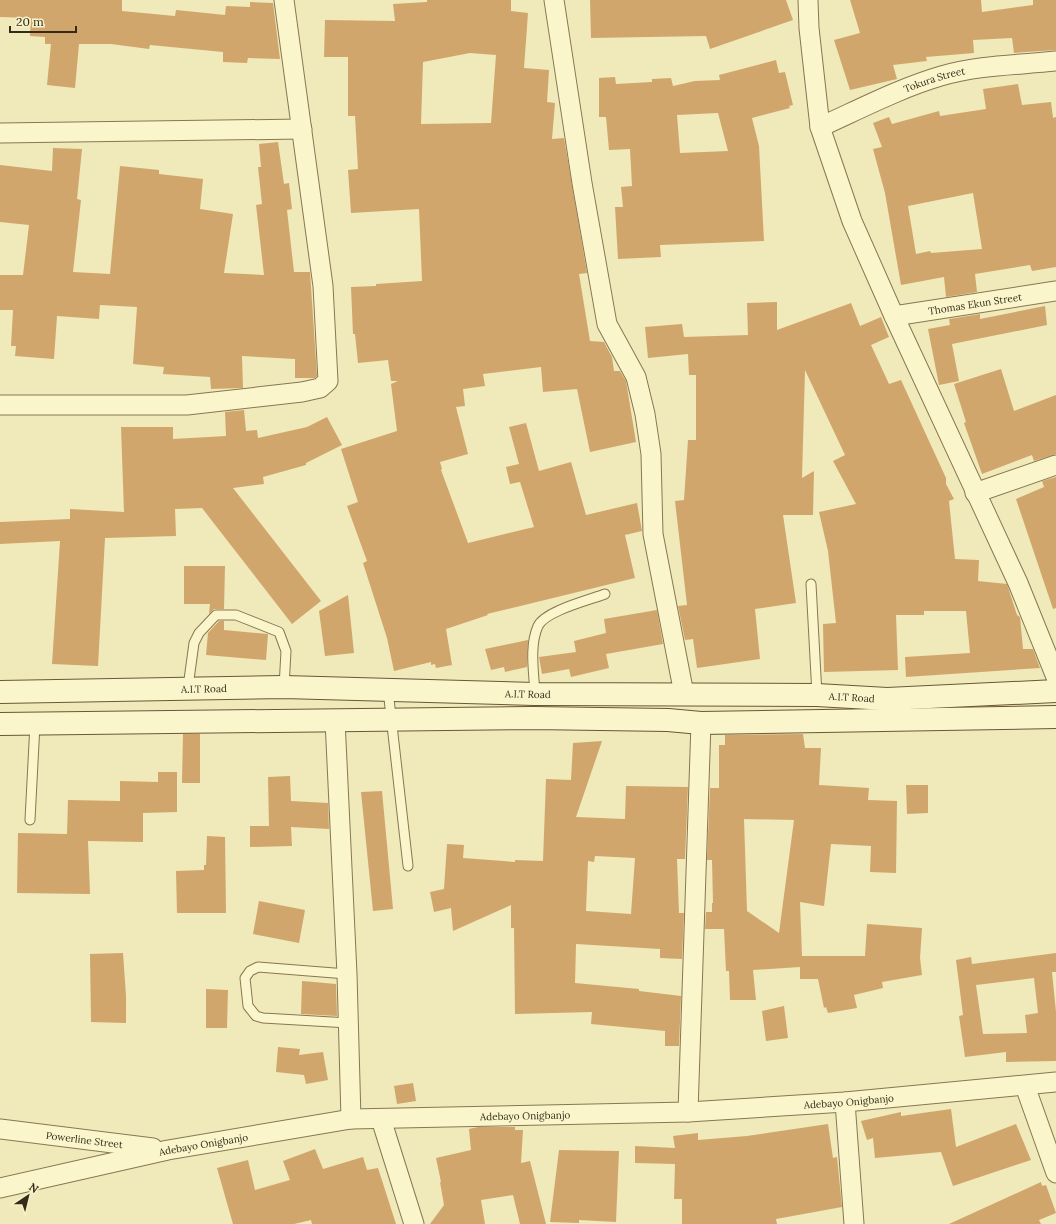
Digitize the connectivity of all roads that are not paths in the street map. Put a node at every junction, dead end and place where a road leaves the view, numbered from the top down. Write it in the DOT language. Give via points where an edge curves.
graph roads {
  1 [pos="284,0"];
  2 [pos="554,0"];
  3 [pos="808,0"];
  4 [pos="1056,61"];
  5 [pos="820,127"];
  6 [pos="302,129"];
  7 [pos="0,132"];
  8 [pos="1056,291"];
  9 [pos="894,316"];
  10 [pos="0,405"];
  11 [pos="1056,465"];
  12 [pos="975,493"];
  13 [pos="811,584"];
  14 [pos="605,594"];
  15 [pos="1056,676"];
  16 [pos="284,687"];
  17 [pos="188,688"];
  18 [pos="388,690"];
  19 [pos="1056,691"];
  20 [pos="0,692"];
  21 [pos="535,694"];
  22 [pos="684,694"];
  23 [pos="817,695"];
  24 [pos="1056,717"];
  25 [pos="335,720"];
  26 [pos="390,721"];
  27 [pos="701,723"];
  28 [pos="0,724"];
  29 [pos="35,724"];
  30 [pos="30,820"];
  31 [pos="408,866"];
  32 [pos="347,974"];
  33 [pos="349,1023"];
  34 [pos="1056,1082"];
  35 [pos="1025,1086"];
  36 [pos="845,1102"];
  37 [pos="688,1112"];
  38 [pos="351,1120"];
  39 [pos="381,1120"];
  40 [pos="0,1129"];
  41 [pos="168,1150"];
  42 [pos="1056,1173"];
  43 [pos="0,1188"];
  44 [pos="414,1224"];
  45 [pos="854,1224"];
  1 -- 6 [label="street"];
  2 -- 22 [label="street" via="607,324 636,377 645,414 651,454 653,534"];
  3 -- 5 [label="street"];
  4 -- 5 [label="street, Tokura Street" via="969,70 942,76"];
  5 -- 9 [label="street" via="852,221"];
  6 -- 7 [label="street"];
  6 -- 10 [label="street" via="323,286 328,381 320,388 302,392 187,405"];
  8 -- 9 [label="street, Thomas Ekun Street"];
  9 -- 12 [label="street"];
  11 -- 12 [label="street"];
  12 -- 15 [label="street" via="1018,583"];
  13 -- 23 [label="lane"];
  14 -- 21 [label="lane" via="549,615 539,625 534,645"];
  16 -- 17 [label="street, A.I.T Road"];
  16 -- 17 [label="lane" via="286,651 279,632 236,615 216,615 199,633 194,643"];
  16 -- 18 [label="street, A.I.T Road"];
  17 -- 20 [label="street, A.I.T Road"];
  18 -- 21 [label="street, A.I.T Road"];
  18 -- 26 [label="lane"];
  19 -- 23 [label="street, A.I.T Road" via="887,699"];
  21 -- 22 [label="street, A.I.T Road"];
  22 -- 23 [label="street, A.I.T Road"];
  24 -- 27 [label="street"];
  25 -- 26 [label="street"];
  25 -- 29 [label="street"];
  25 -- 32 [label="street"];
  26 -- 27 [label="street" via="533,718 668,720"];
  26 -- 31 [label="lane"];
  27 -- 37 [label="street"];
  28 -- 29 [label="street"];
  29 -- 30 [label="lane"];
  32 -- 33 [label="street"];
  32 -- 33 [label="lane" via="258,967 250,971 245,978 248,1006 256,1016"];
  33 -- 38 [label="street"];
  34 -- 35 [label="street, Adebayo Onigbanjo"];
  35 -- 36 [label="street, Adebayo Onigbanjo"];
  35 -- 42 [label="street"];
  36 -- 37 [label="street, Adebayo Onigbanjo"];
  36 -- 45 [label="street"];
  37 -- 39 [label="street, Adebayo Onigbanjo"];
  38 -- 39 [label="street, Adebayo Onigbanjo"];
  38 -- 41 [label="street, Adebayo Onigbanjo"];
  39 -- 44 [label="street"];
  40 -- 41 [label="street, Powerline Street"];
  41 -- 43 [label="street, Adebayo Onigbanjo"];
}
